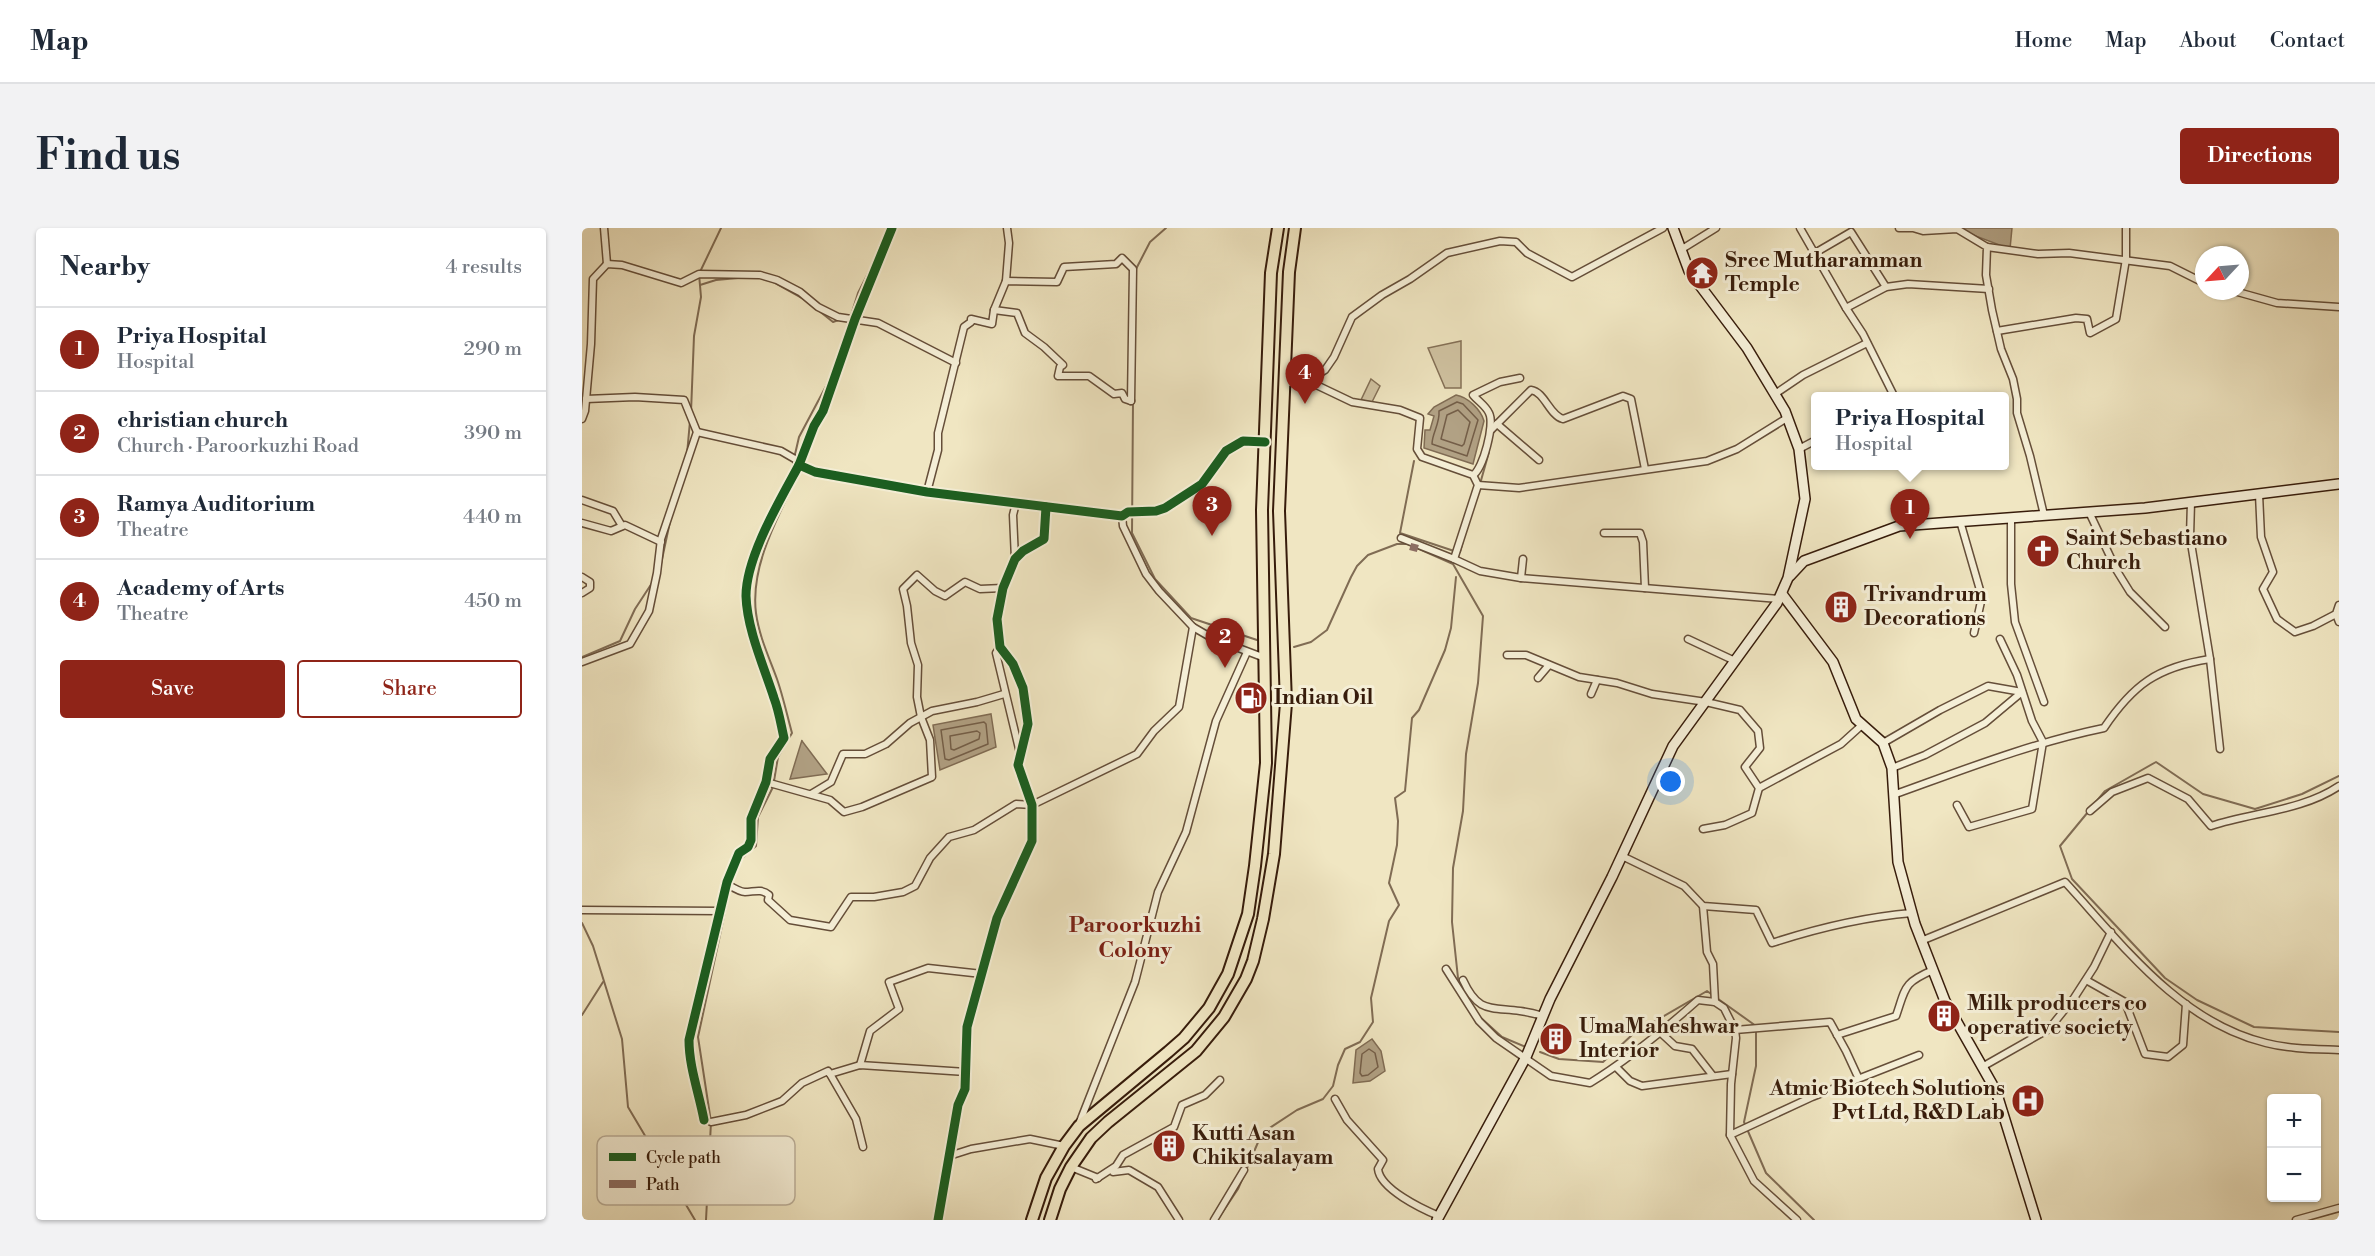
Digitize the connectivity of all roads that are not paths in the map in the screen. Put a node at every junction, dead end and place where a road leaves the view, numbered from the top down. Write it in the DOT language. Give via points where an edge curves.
graph roads {
  1 [pos="604,228"];
  2 [pos="892,228"];
  3 [pos="1007,228"];
  4 [pos="1278,228"];
  5 [pos="1295,228"];
  6 [pos="1663,228"];
  7 [pos="1672,228"];
  8 [pos="1716,228"];
  9 [pos="1800,228"];
  10 [pos="1899,228"];
  11 [pos="1957,228"];
  12 [pos="2126,228"];
  13 [pos="1987,247"];
  14 [pos="1682,249"];
  15 [pos="1815,253"];
  16 [pos="2126,259"];
  17 [pos="607,264"];
  18 [pos="2195,278"];
  19 [pos="1006,280"];
  20 [pos="1886,287"];
  21 [pos="1989,290"];
  22 [pos="2249,295"];
  23 [pos="2339,307"];
  24 [pos="1846,308"];
  25 [pos="994,310"];
  26 [pos="855,319"];
  27 [pos="1997,331"];
  28 [pos="1867,343"];
  29 [pos="956,363"];
  30 [pos="1520,378"];
  31 [pos="1308,381"];
  32 [pos="1285,383"];
  33 [pos="1892,392"];
  34 [pos="1774,394"];
  35 [pos="586,399"];
  36 [pos="582,418"];
  37 [pos="1787,418"];
  38 [pos="1497,424"];
  39 [pos="1491,430"];
  40 [pos="697,432"];
  41 [pos="1265,442"];
  42 [pos="1811,442"];
  43 [pos="1799,449"];
  44 [pos="1539,460"];
  45 [pos="799,463"];
  46 [pos="1645,469"];
  47 [pos="1473,475"];
  48 [pos="2339,484"];
  49 [pos="1481,486"];
  50 [pos="927,492"];
  51 [pos="2259,494"];
  52 [pos="582,500"];
  53 [pos="2191,502"];
  54 [pos="1016,503"];
  55 [pos="1046,507"];
  56 [pos="2089,512"];
  57 [pos="1125,514"];
  58 [pos="2044,515"];
  59 [pos="2011,517"];
  60 [pos="1960,521"];
  61 [pos="582,524"];
  62 [pos="622,526"];
  63 [pos="1604,533"];
  64 [pos="1401,538"];
  65 [pos="661,542"];
  66 [pos="1015,559"];
  67 [pos="1454,559"];
  68 [pos="1523,559"];
  69 [pos="582,577"];
  70 [pos="1521,578"];
  71 [pos="1788,578"];
  72 [pos="1003,588"];
  73 [pos="1645,588"];
  74 [pos="582,593"];
  75 [pos="1780,596"];
  76 [pos="2339,605"];
  77 [pos="2336,614"];
  78 [pos="2339,622"];
  79 [pos="1193,627"];
  80 [pos="2165,627"];
  81 [pos="1974,633"];
  82 [pos="1688,639"];
  83 [pos="2000,639"];
  84 [pos="1000,647"];
  85 [pos="1247,652"];
  86 [pos="1507,654"];
  87 [pos="1266,658"];
  88 [pos="2210,659"];
  89 [pos="582,662"];
  90 [pos="1735,662"];
  91 [pos="1549,665"];
  92 [pos="1538,678"];
  93 [pos="1597,680"];
  94 [pos="2022,692"];
  95 [pos="1004,694"];
  96 [pos="1591,694"];
  97 [pos="1706,702"];
  98 [pos="2044,702"];
  99 [pos="921,717"];
  100 [pos="1862,724"];
  101 [pos="2043,742"];
  102 [pos="1883,743"];
  103 [pos="2220,749"];
  104 [pos="1020,755"];
  105 [pos="1892,768"];
  106 [pos="766,782"];
  107 [pos="2339,786"];
  108 [pos="1759,788"];
  109 [pos="811,794"];
  110 [pos="1892,795"];
  111 [pos="1032,805"];
  112 [pos="1957,805"];
  113 [pos="2090,811"];
  114 [pos="1703,830"];
  115 [pos="1622,856"];
  116 [pos="727,884"];
  117 [pos="1703,906"];
  118 [pos="582,910"];
  119 [pos="720,911"];
  120 [pos="1912,913"];
  121 [pos="2111,932"];
  122 [pos="1921,941"];
  123 [pos="1446,969"];
  124 [pos="1933,970"];
  125 [pos="982,974"];
  126 [pos="1463,980"];
  127 [pos="2086,980"];
  128 [pos="1715,1002"];
  129 [pos="2186,1004"];
  130 [pos="1543,1016"];
  131 [pos="1735,1030"];
  132 [pos="1661,1033"];
  133 [pos="1837,1035"];
  134 [pos="2339,1050"];
  135 [pos="1919,1055"];
  136 [pos="1526,1057"];
  137 [pos="860,1065"];
  138 [pos="1616,1067"];
  139 [pos="1982,1067"];
  140 [pos="966,1072"];
  141 [pos="830,1074"];
  142 [pos="1732,1074"];
  143 [pos="1713,1076"];
  144 [pos="1858,1077"];
  145 [pos="1220,1080"];
  146 [pos="1335,1100"];
  147 [pos="1079,1126"];
  148 [pos="1730,1135"];
  149 [pos="1064,1146"];
  150 [pos="863,1147"];
  151 [pos="949,1156"];
  152 [pos="1071,1167"];
  153 [pos="1244,1170"];
  154 [pos="1096,1179"];
  155 [pos="2339,1208"];
  156 [pos="2325,1212"];
  157 [pos="1438,1218"];
  158 [pos="938,1220"];
  159 [pos="1032,1220"];
  160 [pos="1050,1220"];
  161 [pos="1179,1220"];
  162 [pos="1214,1220"];
  163 [pos="1797,1220"];
  164 [pos="2036,1220"];
  165 [pos="2296,1220"];
  166 [pos="2326,1220"];
  1 -- 17 [label="street"];
  2 -- 26 [label="street"];
  3 -- 19 [label="street"];
  4 -- 41 [label="main road" via="1271,273"];
  5 -- 32 [label="main road" via="1288,272"];
  6 -- 31 [label="street" via="1572,277 1527,253 1516,242 1500,241 1447,253 1352,317 1334,357 1325,370"];
  7 -- 14 [label="main road"];
  8 -- 14 [label="street"];
  9 -- 15 [label="street"];
  10 -- 11 [label="street"];
  11 -- 13 [label="street"];
  12 -- 16 [label="street"];
  13 -- 16 [label="street"];
  13 -- 21 [label="street"];
  14 -- 34 [label="main road" via="1689,271 1747,348"];
  15 -- 20 [label="street" via="1851,232"];
  15 -- 24 [label="street"];
  16 -- 18 [label="street" via="2170,266"];
  16 -- 27 [label="street" via="2116,319 2090,333 2087,319 2076,318"];
  17 -- 26 [label="street" via="681,283 699,274 760,274 800,292 818,308"];
  17 -- 35 [label="street" via="593,279"];
  19 -- 25 [label="street"];
  19 -- 25 [label="street" via="1057,282 1064,267 1116,264 1122,258 1133,269 1131,401 1089,376 1058,376 1063,365 1024,333 1017,313"];
  20 -- 21 [label="street" via="1921,284"];
  20 -- 24 [label="street"];
  21 -- 27 [label="street"];
  22 -- 23 [label="street" via="2277,303"];
  24 -- 28 [label="street"];
  25 -- 29 [label="street" via="992,324 971,319 964,327"];
  26 -- 29 [label="street" via="878,323"];
  26 -- 45 [label="street" via="823,411"];
  27 -- 58 [label="street" via="2013,379 2017,413"];
  28 -- 33 [label="street"];
  28 -- 34 [label="street"];
  29 -- 50 [label="street"];
  30 -- 39 [label="street" via="1500,382 1479,396 1490,414"];
  31 -- 32 [label="street"];
  31 -- 47 [label="street" via="1352,402 1418,416 1417,449 1422,457"];
  32 -- 152 [label="main road" via="1280,511 1286,703 1274,854 1253,961 1235,1000 1196,1051 1108,1122"];
  34 -- 37 [label="main road"];
  35 -- 36 [label="street"];
  35 -- 40 [label="street" via="684,400"];
  37 -- 43 [label="main road"];
  37 -- 46 [label="street" via="1737,449 1707,461"];
  38 -- 39 [label="street"];
  38 -- 44 [label="street"];
  38 -- 46 [label="street" via="1534,389 1563,419 1628,397"];
  39 -- 47 [label="street" via="1479,469"];
  40 -- 45 [label="street" via="781,451"];
  40 -- 65 [label="street"];
  41 -- 57 [label="street" via="1243,441 1226,451 1202,484 1165,508"];
  41 -- 87 [label="main road" via="1262,530"];
  42 -- 43 [label="street"];
  43 -- 71 [label="main road" via="1805,499"];
  45 -- 50 [label="street" via="815,472"];
  45 -- 106 [label="street" via="750,568 746,597 784,738 770,759"];
  46 -- 49 [label="street" via="1519,488"];
  47 -- 49 [label="street"];
  48 -- 51 [label="main road"];
  49 -- 67 [label="street"];
  50 -- 54 [label="street"];
  51 -- 53 [label="main road"];
  51 -- 77 [label="street" via="2261,537 2273,572 2263,589 2277,619 2295,632"];
  52 -- 62 [label="street" via="613,511"];
  53 -- 56 [label="main road"];
  53 -- 88 [label="street" via="2190,537"];
  54 -- 55 [label="street"];
  54 -- 66 [label="street" via="1012,515"];
  55 -- 57 [label="street"];
  55 -- 66 [label="street" via="1044,539"];
  56 -- 58 [label="main road"];
  56 -- 80 [label="street" via="2130,592"];
  57 -- 79 [label="street" via="1123,526 1146,574"];
  58 -- 59 [label="main road"];
  59 -- 60 [label="main road"];
  59 -- 98 [label="street" via="2015,622"];
  60 -- 71 [label="main road" via="1899,526 1804,561"];
  60 -- 81 [label="street" via="1982,597"];
  61 -- 62 [label="street" via="611,531"];
  62 -- 65 [label="street"];
  63 -- 73 [label="street" via="1640,533"];
  64 -- 67 [label="street"];
  65 -- 89 [label="street" via="649,611 630,644"];
  66 -- 72 [label="street"];
  67 -- 70 [label="street" via="1480,571"];
  68 -- 70 [label="street"];
  69 -- 74 [label="street" via="590,582 590,588"];
  70 -- 73 [label="street"];
  71 -- 75 [label="main road"];
  72 -- 84 [label="street" via="997,619"];
  72 -- 99 [label="street" via="980,589 965,582 945,596 917,575 903,589 918,665"];
  73 -- 75 [label="street"];
  75 -- 90 [label="main road"];
  75 -- 100 [label="main road" via="1833,662 1856,719"];
  76 -- 77 [label="street"];
  77 -- 78 [label="street"];
  79 -- 85 [label="street"];
  79 -- 111 [label="street" via="1179,708 1137,754"];
  82 -- 90 [label="street"];
  83 -- 94 [label="street"];
  84 -- 95 [label="street" via="996,653"];
  84 -- 104 [label="street" via="1013,664 1023,688 1029,724"];
  85 -- 87 [label="street"];
  85 -- 147 [label="street" via="1216,721 1186,832 1158,892 1135,982"];
  86 -- 91 [label="street" via="1526,655"];
  87 -- 147 [label="main road" via="1264,787 1248,914 1236,956 1218,994 1184,1038"];
  88 -- 101 [label="street" via="2181,663 2139,686 2104,728"];
  88 -- 103 [label="street"];
  90 -- 97 [label="main road"];
  91 -- 92 [label="street"];
  91 -- 93 [label="street"];
  93 -- 96 [label="street"];
  93 -- 97 [label="street"];
  94 -- 101 [label="street"];
  94 -- 102 [label="street" via="1989,686"];
  94 -- 105 [label="street" via="1985,723"];
  95 -- 99 [label="street"];
  95 -- 104 [label="street"];
  97 -- 108 [label="street" via="1740,710 1758,730 1761,748 1745,767"];
  97 -- 115 [label="main road" via="1673,746"];
  99 -- 109 [label="street" via="886,744 865,754 843,754 831,782"];
  99 -- 109 [label="street" via="930,740 932,777 844,812 830,800"];
  100 -- 102 [label="main road"];
  100 -- 108 [label="street" via="1841,744"];
  101 -- 110 [label="street"];
  101 -- 112 [label="street" via="2032,809 1969,827"];
  102 -- 105 [label="main road"];
  104 -- 111 [label="street" via="1018,765"];
  105 -- 110 [label="main road"];
  106 -- 109 [label="street"];
  106 -- 116 [label="street" via="751,819 751,840 739,853"];
  107 -- 113 [label="street" via="2303,803 2211,826 2188,799 2148,778 2112,792"];
  108 -- 114 [label="street" via="1752,813"];
  110 -- 120 [label="main road" via="1898,862"];
  111 -- 116 [label="street" via="1016,804 974,830 949,837 930,858 915,886 903,892 851,897 831,927 790,920 768,900 765,891 744,892"];
  111 -- 125 [label="street" via="1032,841 998,918"];
  115 -- 117 [label="street" via="1684,886"];
  115 -- 130 [label="main road"];
  116 -- 119 [label="street"];
  117 -- 120 [label="street" via="1756,910 1772,943 1809,931"];
  117 -- 128 [label="street"];
  118 -- 119 [label="street"];
  119 -- 141 [label="street" via="689,1040 689,1061 707,1121 746,1115 782,1101 802,1083 828,1071"];
  120 -- 122 [label="main road"];
  121 -- 122 [label="street" via="2065,882"];
  121 -- 127 [label="street"];
  121 -- 129 [label="street" via="2169,993"];
  122 -- 124 [label="main road"];
  123 -- 136 [label="street" via="1479,1021 1496,1038"];
  124 -- 133 [label="street" via="1906,985 1896,1016"];
  124 -- 139 [label="main road" via="1945,1001"];
  125 -- 137 [label="street" via="928,968 889,982 899,1009 870,1031"];
  125 -- 140 [label="street" via="967,1027"];
  126 -- 130 [label="street" via="1488,1009"];
  127 -- 129 [label="street" via="2125,1002 2145,1054 2168,1057 2183,1045"];
  127 -- 139 [label="street" via="2049,1029"];
  128 -- 131 [label="street" via="1724,1008"];
  128 -- 132 [label="street" via="1698,1000"];
  129 -- 134 [label="street" via="2228,1030 2266,1043"];
  130 -- 136 [label="main road"];
  131 -- 133 [label="street" via="1830,1023"];
  131 -- 142 [label="street"];
  132 -- 138 [label="street"];
  132 -- 143 [label="street" via="1675,1046 1692,1049"];
  133 -- 144 [label="street"];
  135 -- 144 [label="street"];
  136 -- 138 [label="street" via="1551,1076 1590,1083"];
  136 -- 157 [label="main road"];
  137 -- 140 [label="street"];
  137 -- 141 [label="street"];
  138 -- 143 [label="street" via="1630,1082 1642,1086"];
  139 -- 164 [label="main road" via="1996,1091"];
  140 -- 151 [label="street"];
  141 -- 150 [label="street" via="855,1119"];
  142 -- 143 [label="street"];
  142 -- 148 [label="street"];
  144 -- 148 [label="street"];
  145 -- 154 [label="street" via="1205,1095 1182,1105 1174,1127 1123,1155 1116,1166"];
  146 -- 157 [label="street" via="1347,1120 1383,1160 1378,1169 1382,1179 1414,1205"];
  147 -- 149 [label="main road"];
  148 -- 163 [label="street" via="1754,1181"];
  149 -- 151 [label="street" via="1030,1139"];
  149 -- 159 [label="main road" via="1046,1178"];
  151 -- 158 [label="street"];
  152 -- 154 [label="street"];
  152 -- 160 [label="main road"];
  153 -- 162 [label="street"];
  154 -- 161 [label="street" via="1118,1169 1129,1170 1158,1187"];
  155 -- 156 [label="street"];
  156 -- 165 [label="street"];
  156 -- 166 [label="street"];
}
